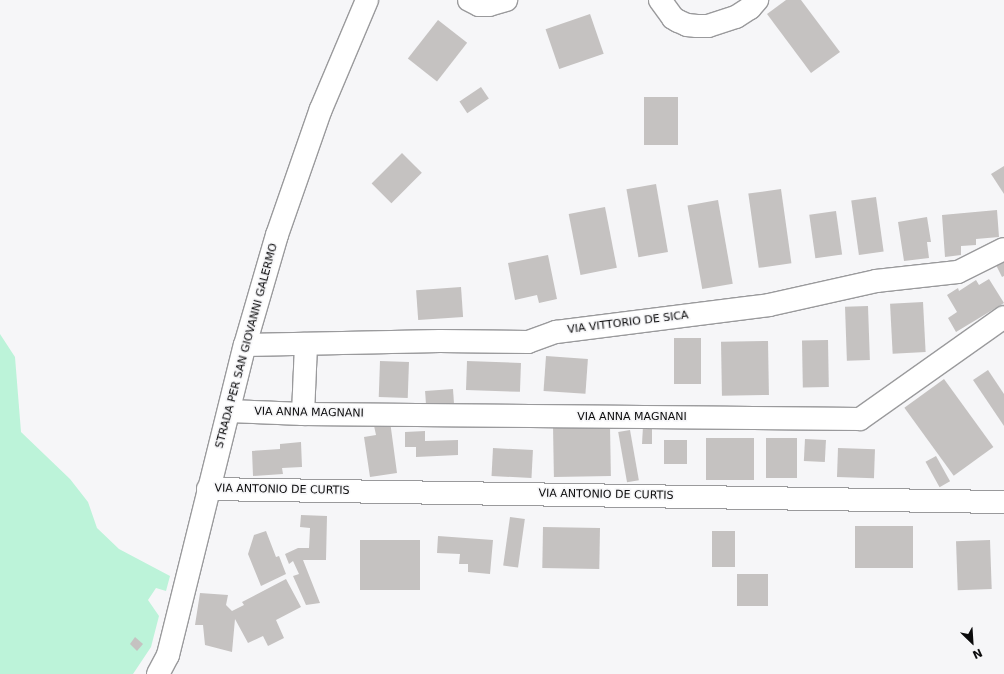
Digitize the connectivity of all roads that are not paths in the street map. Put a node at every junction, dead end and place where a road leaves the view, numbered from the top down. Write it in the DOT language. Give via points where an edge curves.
graph roads {
  1 [pos="367,0"];
  2 [pos="469,0"];
  3 [pos="506,0"];
  4 [pos="660,0"];
  5 [pos="758,0"];
  6 [pos="1004,249"];
  7 [pos="1004,317"];
  8 [pos="306,344"];
  9 [pos="245,345"];
  10 [pos="229,411"];
  11 [pos="302,414"];
  12 [pos="208,489"];
  13 [pos="1004,502"];
  14 [pos="158,674"];
  1 -- 9 [label="street, STRADA PER SAN GIOVANNI GALERMO" via="321,109 277,234"];
  2 -- 3 [label="street" via="479,5 490,5"];
  4 -- 5 [label="street" via="673,18 687,25 697,26 708,26 736,17"];
  6 -- 8 [label="street, VIA VITTORIO DE SICA" via="958,272 876,281 769,305 556,332 528,342"];
  7 -- 11 [label="street, VIA ANNA MAGNANI" via="860,419"];
  8 -- 9 [label="street, VIA VITTORIO DE SICA"];
  8 -- 11 [label="street"];
  9 -- 10 [label="street, STRADA PER SAN GIOVANNI GALERMO"];
  10 -- 11 [label="street, VIA ANNA MAGNANI"];
  10 -- 12 [label="street, STRADA PER SAN GIOVANNI GALERMO"];
  12 -- 13 [label="street, VIA ANTONIO DE CURTIS"];
  12 -- 14 [label="street, STRADA PER SAN GIOVANNI GALERMO" via="168,655"];
}
